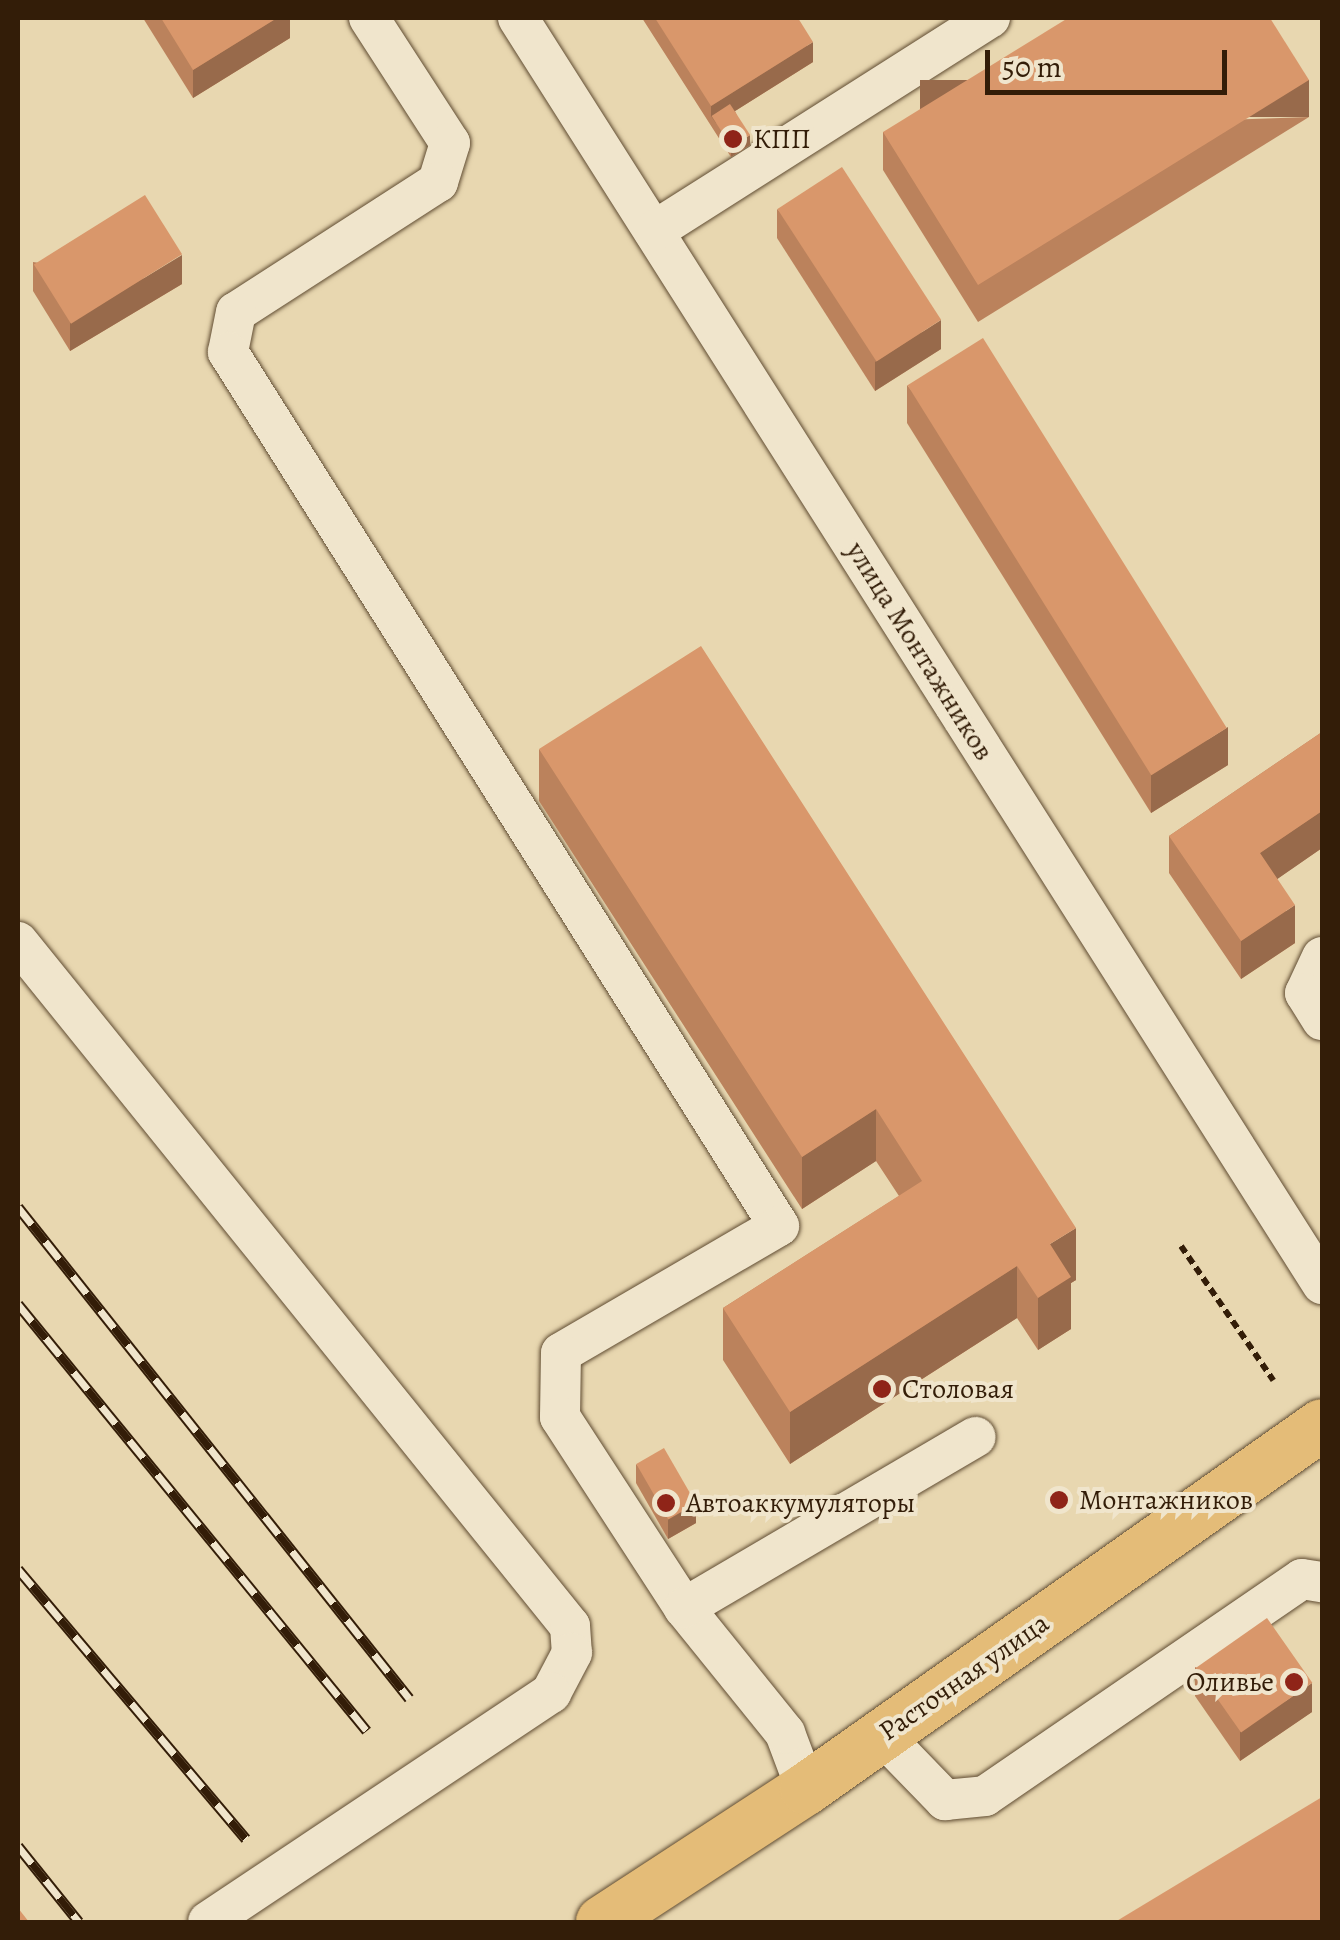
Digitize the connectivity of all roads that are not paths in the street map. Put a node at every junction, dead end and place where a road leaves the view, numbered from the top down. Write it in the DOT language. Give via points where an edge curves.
graph roads {
  1 [pos="368,18"];
  2 [pos="518,18"];
  3 [pos="990,18"];
  4 [pos="654,231"];
  5 [pos="18,942"];
  6 [pos="1322,957"];
  7 [pos="1322,1020"];
  8 [pos="1322,1284"];
  9 [pos="1322,1425"];
  10 [pos="976,1437"];
  11 [pos="1322,1582"];
  12 [pos="684,1608"];
  13 [pos="882,1735"];
  14 [pos="806,1789"];
  15 [pos="208,1922"];
  16 [pos="602,1922"];
  1 -- 12 [label="street" via="450,143 438,182 236,312 228,352 779,1226 561,1353 560,1417"];
  2 -- 4 [label="street, улица Монтажников"];
  3 -- 4 [label="street" via="900,97"];
  4 -- 8 [label="street, улица Монтажников"];
  5 -- 15 [label="street" via="570,1626 572,1653 551,1693"];
  6 -- 7 [label="street" via="1304,993"];
  9 -- 13 [label="main road, Расточная улица"];
  10 -- 12 [label="street"];
  11 -- 13 [label="street" via="1302,1579 984,1796 945,1800"];
  12 -- 14 [label="street" via="785,1733"];
  13 -- 14 [label="main road, Расточная улица"];
  14 -- 16 [label="main road, Расточная улица"];
}
